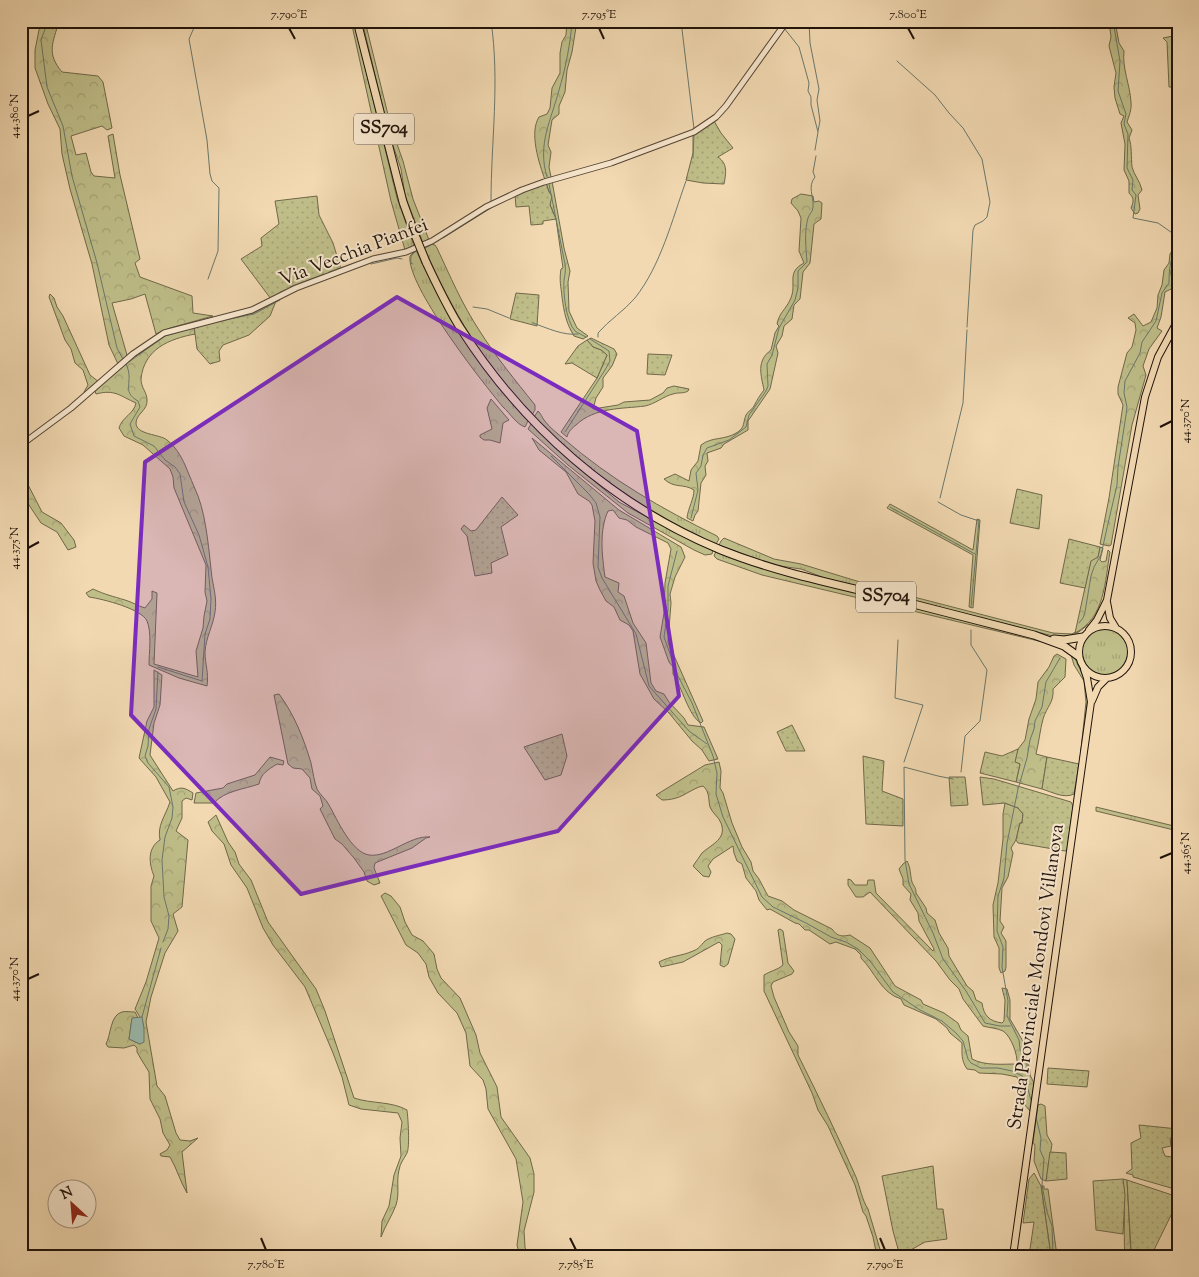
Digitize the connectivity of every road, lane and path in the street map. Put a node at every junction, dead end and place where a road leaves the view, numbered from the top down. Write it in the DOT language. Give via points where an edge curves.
graph roads {
  1 [pos="358,21"];
  2 [pos="786,23"];
  3 [pos="1178,320"];
  4 [pos="21,445"];
  5 [pos="1106,600"];
  6 [pos="1116,628"];
  7 [pos="1089,630"];
  8 [pos="1083,636"];
  9 [pos="1049,639"];
  10 [pos="1078,656"];
  11 [pos="1084,669"];
  12 [pos="1106,679"];
  13 [pos="1091,702"];
  14 [pos="1013,1256"];
  1 -- 9 [label="highway, SS704, bridge" via="403,202 426,262 460,328 490,371 534,423 575,460 615,491 663,521 724,551 784,572"];
  2 -- 4 [label="street, Via Vecchia Pianfei" via="726,106 697,130 621,160 522,190 486,207 436,239 406,252 365,262 304,285 252,310 164,333"];
  3 -- 5 [label="main road" via="1158,357 1145,397"];
  5 -- 6 [label="main road"];
  5 -- 7 [label="main road"];
  6 -- 7 [label="main road" via="1101,626"];
  6 -- 12 [label="main road" via="1129,641 1130,657 1120,673"];
  7 -- 8 [label="main road"];
  8 -- 9 [label="highway, SS704"];
  8 -- 10 [label="main road"];
  9 -- 10 [label="highway, SS704"];
  10 -- 11 [label="main road"];
  11 -- 12 [label="main road"];
  11 -- 13 [label="main road, Strada Provinciale Mondovì Villanova"];
  12 -- 13 [label="main road, Strada Provinciale Mondovì Villanova"];
  13 -- 14 [label="main road, Strada Provinciale Mondovì Villanova"];
}
